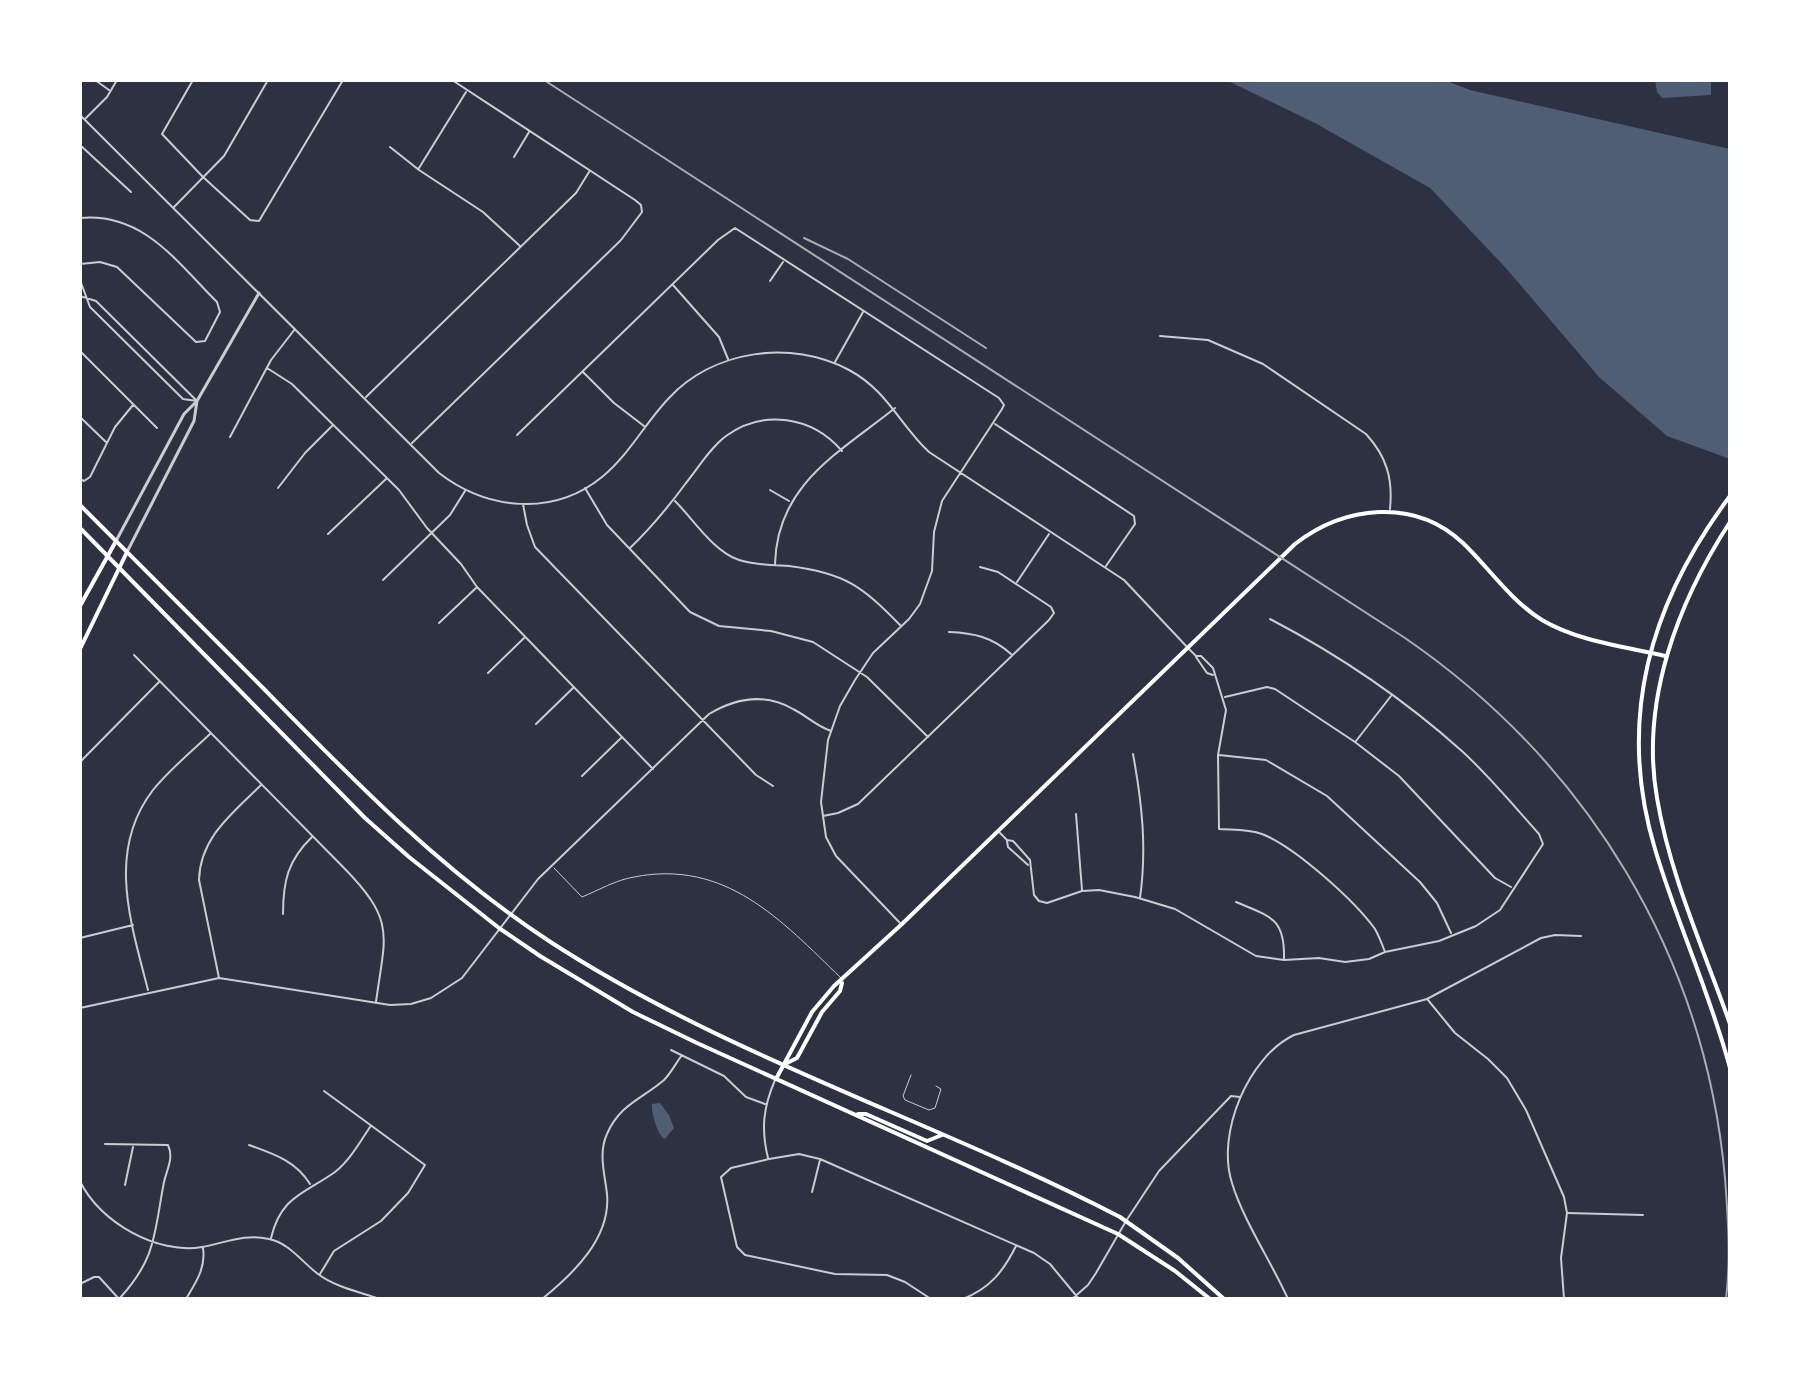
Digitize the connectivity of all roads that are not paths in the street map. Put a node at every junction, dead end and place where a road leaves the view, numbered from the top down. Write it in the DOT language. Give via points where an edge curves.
graph roads {
  1 [pos="95,80"];
  2 [pos="117,80"];
  3 [pos="193,80"];
  4 [pos="268,80"];
  5 [pos="343,80"];
  6 [pos="452,80"];
  7 [pos="110,91"];
  8 [pos="466,91"];
  9 [pos="80,115"];
  10 [pos="85,120"];
  11 [pos="529,132"];
  12 [pos="80,145"];
  13 [pos="390,147"];
  14 [pos="514,157"];
  15 [pos="419,170"];
  16 [pos="590,171"];
  17 [pos="203,177"];
  18 [pos="131,192"];
  19 [pos="173,208"];
  20 [pos="80,218"];
  21 [pos="521,247"];
  22 [pos="784,261"];
  23 [pos="80,264"];
  24 [pos="80,280"];
  25 [pos="770,281"];
  26 [pos="673,285"];
  27 [pos="259,293"];
  28 [pos="80,296"];
  29 [pos="86,298"];
  30 [pos="864,311"];
  31 [pos="295,329"];
  32 [pos="1160,336"];
  33 [pos="80,351"];
  34 [pos="728,360"];
  35 [pos="834,363"];
  36 [pos="267,368"];
  37 [pos="583,372"];
  38 [pos="365,398"];
  39 [pos="197,401"];
  40 [pos="134,405"];
  41 [pos="895,408"];
  42 [pos="80,417"];
  43 [pos="993,423"];
  44 [pos="333,425"];
  45 [pos="645,427"];
  46 [pos="157,428"];
  47 [pos="517,435"];
  48 [pos="230,437"];
  49 [pos="107,444"];
  50 [pos="411,444"];
  51 [pos="842,451"];
  52 [pos="960,473"];
  53 [pos="387,478"];
  54 [pos="80,479"];
  55 [pos="278,488"];
  56 [pos="585,488"];
  57 [pos="465,490"];
  58 [pos="770,490"];
  59 [pos="1730,496"];
  60 [pos="673,500"];
  61 [pos="790,502"];
  62 [pos="523,504"];
  63 [pos="80,505"];
  64 [pos="1389,511"];
  65 [pos="1730,522"];
  66 [pos="80,528"];
  67 [pos="1050,532"];
  68 [pos="432,533"];
  69 [pos="328,534"];
  70 [pos="116,541"];
  71 [pos="629,549"];
  72 [pos="127,552"];
  73 [pos="108,556"];
  74 [pos="775,565"];
  75 [pos="119,567"];
  76 [pos="980,567"];
  77 [pos="1106,567"];
  78 [pos="383,580"];
  79 [pos="1016,583"];
  80 [pos="477,587"];
  81 [pos="80,606"];
  82 [pos="1270,619"];
  83 [pos="439,623"];
  84 [pos="902,627"];
  85 [pos="949,632"];
  86 [pos="525,637"];
  87 [pos="1188,648"];
  88 [pos="80,649"];
  89 [pos="1649,652"];
  90 [pos="134,655"];
  91 [pos="1012,655"];
  92 [pos="1196,656"];
  93 [pos="1665,656"];
  94 [pos="860,672"];
  95 [pos="488,673"];
  96 [pos="1214,675"];
  97 [pos="160,682"];
  98 [pos="574,688"];
  99 [pos="1392,695"];
  100 [pos="1224,697"];
  101 [pos="703,720"];
  102 [pos="536,724"];
  103 [pos="831,731"];
  104 [pos="211,733"];
  105 [pos="622,737"];
  106 [pos="928,737"];
  107 [pos="1355,742"];
  108 [pos="1133,754"];
  109 [pos="1218,755"];
  110 [pos="80,762"];
  111 [pos="653,769"];
  112 [pos="582,776"];
  113 [pos="262,784"];
  114 [pos="773,786"];
  115 [pos="1076,814"];
  116 [pos="822,816"];
  117 [pos="998,831"];
  118 [pos="313,836"];
  119 [pos="1007,840"];
  120 [pos="1030,865"];
  121 [pos="552,866"];
  122 [pos="1512,888"];
  123 [pos="1082,891"];
  124 [pos="1140,899"];
  125 [pos="1236,902"];
  126 [pos="283,914"];
  127 [pos="510,915"];
  128 [pos="902,924"];
  129 [pos="133,925"];
  130 [pos="499,928"];
  131 [pos="1452,935"];
  132 [pos="1581,936"];
  133 [pos="80,938"];
  134 [pos="1385,952"];
  135 [pos="1284,960"];
  136 [pos="219,978"];
  137 [pos="843,980"];
  138 [pos="149,992"];
  139 [pos="1427,999"];
  140 [pos="376,1003"];
  141 [pos="80,1008"];
  142 [pos="1730,1024"];
  143 [pos="671,1050"];
  144 [pos="682,1055"];
  145 [pos="785,1064"];
  146 [pos="1730,1068"];
  147 [pos="911,1075"];
  148 [pos="776,1079"];
  149 [pos="936,1086"];
  150 [pos="324,1091"];
  151 [pos="1241,1097"];
  152 [pos="765,1104"];
  153 [pos="856,1114"];
  154 [pos="371,1126"];
  155 [pos="942,1134"];
  156 [pos="105,1144"];
  157 [pos="249,1145"];
  158 [pos="134,1146"];
  159 [pos="769,1159"];
  160 [pos="820,1159"];
  161 [pos="80,1181"];
  162 [pos="125,1185"];
  163 [pos="311,1185"];
  164 [pos="812,1192"];
  165 [pos="1567,1213"];
  166 [pos="1643,1215"];
  167 [pos="1126,1221"];
  168 [pos="1118,1234"];
  169 [pos="271,1239"];
  170 [pos="154,1240"];
  171 [pos="1017,1245"];
  172 [pos="203,1247"];
  173 [pos="319,1275"];
  174 [pos="80,1284"];
  175 [pos="1078,1297"];
  176 [pos="1563,1298"];
  177 [pos="119,1299"];
  178 [pos="186,1299"];
  179 [pos="380,1299"];
  180 [pos="542,1299"];
  181 [pos="931,1299"];
  182 [pos="963,1299"];
  183 [pos="1072,1299"];
  184 [pos="1210,1299"];
  185 [pos="1224,1299"];
  186 [pos="1288,1299"];
  1 -- 7 [label="street"];
  2 -- 7 [label="street"];
  3 -- 17 [label="street" via="162,134"];
  4 -- 17 [label="street" via="224,156"];
  5 -- 17 [label="street" via="259,221 250,220"];
  6 -- 8 [label="street"];
  7 -- 10 [label="street"];
  8 -- 11 [label="street"];
  8 -- 15 [label="street"];
  9 -- 10 [label="street"];
  10 -- 19 [label="street"];
  11 -- 14 [label="street"];
  11 -- 16 [label="street"];
  12 -- 18 [label="street"];
  13 -- 15 [label="street"];
  15 -- 21 [label="street" via="483,212"];
  16 -- 21 [label="street" via="576,193"];
  16 -- 50 [label="street" via="641,205 642,212 621,240"];
  17 -- 19 [label="street"];
  19 -- 27 [label="street"];
  20 -- 23 [label="street" via="111,218 142,231 217,302 220,312 205,341 196,342 117,267 93,261"];
  21 -- 38 [label="street"];
  22 -- 25 [label="street"];
  22 -- 26 [label="street" via="735,228"];
  22 -- 30 [label="street"];
  24 -- 29 [label="street"];
  26 -- 34 [label="street" via="719,337"];
  26 -- 37 [label="street"];
  27 -- 31 [label="street"];
  27 -- 39 [label="street"];
  28 -- 29 [label="street"];
  29 -- 39 [label="street" via="96,301"];
  29 -- 39 [label="street" via="183,399"];
  30 -- 35 [label="street"];
  30 -- 43 [label="street" via="999,398 1004,405"];
  31 -- 36 [label="street"];
  31 -- 38 [label="street"];
  32 -- 64 [label="street" via="1208,340 1263,364 1366,434 1389,471"];
  33 -- 40 [label="street"];
  34 -- 35 [label="street" via="775,352"];
  34 -- 45 [label="street" via="678,389"];
  35 -- 41 [label="street" via="867,382"];
  36 -- 44 [label="street" via="292,384"];
  36 -- 48 [label="street"];
  37 -- 45 [label="street"];
  37 -- 47 [label="street"];
  38 -- 50 [label="street"];
  39 -- 70 [label="street" via="184,414"];
  39 -- 72 [label="street" via="194,421"];
  40 -- 46 [label="street"];
  40 -- 49 [label="street"];
  41 -- 51 [label="street"];
  41 -- 52 [label="street" via="921,444"];
  42 -- 49 [label="street"];
  43 -- 52 [label="street"];
  43 -- 77 [label="street" via="1134,516 1135,524"];
  44 -- 53 [label="street"];
  44 -- 55 [label="street"];
  45 -- 56 [label="street" via="617,464"];
  49 -- 54 [label="street" via="90,477"];
  50 -- 57 [label="street"];
  51 -- 60 [label="street" via="817,429 795,421 746,425 715,445"];
  51 -- 61 [label="street" via="807,479"];
  52 -- 67 [label="street"];
  52 -- 84 [label="street" via="939,509 930,580"];
  53 -- 68 [label="street"];
  53 -- 69 [label="street"];
  56 -- 62 [label="street" via="554,501"];
  56 -- 71 [label="street"];
  57 -- 62 [label="street"];
  57 -- 68 [label="street"];
  58 -- 61 [label="street"];
  59 -- 89 [label="main road" via="1684,566"];
  60 -- 71 [label="street"];
  60 -- 74 [label="street" via="727,554"];
  61 -- 74 [label="street" via="777,533"];
  62 -- 101 [label="street" via="535,547"];
  63 -- 70 [label="main road"];
  64 -- 87 [label="main road" via="1352,515 1305,536"];
  64 -- 89 [label="main road" via="1431,523 1459,539 1523,605 1551,625"];
  65 -- 93 [label="main road" via="1696,582"];
  66 -- 73 [label="main road"];
  67 -- 77 [label="street"];
  67 -- 79 [label="street"];
  68 -- 78 [label="street"];
  68 -- 80 [label="street"];
  70 -- 72 [label="main road"];
  70 -- 73 [label="main road"];
  71 -- 94 [label="street" via="701,619 801,637"];
  72 -- 75 [label="main road"];
  72 -- 127 [label="main road" via="378,806"];
  73 -- 75 [label="main road"];
  73 -- 81 [label="main road"];
  74 -- 84 [label="street" via="820,570 855,584"];
  75 -- 88 [label="main road"];
  75 -- 130 [label="main road" via="365,818"];
  76 -- 79 [label="street"];
  77 -- 87 [label="street"];
  79 -- 91 [label="street" via="1054,613"];
  80 -- 83 [label="street"];
  80 -- 86 [label="street"];
  82 -- 99 [label="street" via="1329,650"];
  84 -- 94 [label="street"];
  85 -- 91 [label="street" via="980,635"];
  86 -- 95 [label="street"];
  86 -- 98 [label="street"];
  87 -- 92 [label="street"];
  87 -- 117 [label="main road"];
  89 -- 93 [label="main road"];
  89 -- 146 [label="main road" via="1639,722 1643,803"];
  90 -- 97 [label="street"];
  91 -- 106 [label="street"];
  92 -- 96 [label="street"];
  92 -- 96 [label="street" via="1213,668"];
  93 -- 142 [label="main road" via="1654,745 1656,796 1666,842"];
  94 -- 103 [label="street"];
  94 -- 106 [label="street"];
  96 -- 100 [label="street"];
  97 -- 104 [label="street"];
  97 -- 110 [label="street"];
  98 -- 102 [label="street"];
  98 -- 105 [label="street"];
  99 -- 107 [label="street"];
  99 -- 122 [label="street" via="1465,754 1539,834 1543,844"];
  100 -- 107 [label="street" via="1275,689"];
  100 -- 109 [label="street"];
  101 -- 103 [label="street" via="729,704 763,699"];
  101 -- 111 [label="street"];
  101 -- 114 [label="street"];
  103 -- 116 [label="street"];
  104 -- 113 [label="street"];
  104 -- 129 [label="street" via="154,788 134,821 124,866"];
  105 -- 111 [label="street"];
  105 -- 112 [label="street"];
  106 -- 116 [label="street" via="858,804"];
  107 -- 122 [label="street" via="1399,776 1495,878"];
  108 -- 124 [label="street" via="1144,837"];
  109 -- 131 [label="street" via="1266,760 1327,796 1420,882"];
  109 -- 134 [label="street" via="1219,829 1245,829 1276,840 1343,895 1376,931"];
  111 -- 121 [label="street"];
  113 -- 118 [label="street"];
  113 -- 136 [label="street" via="211,836 199,870"];
  115 -- 123 [label="street"];
  116 -- 128 [label="street" via="836,856"];
  117 -- 119 [label="street"];
  117 -- 128 [label="main road"];
  118 -- 126 [label="street" via="287,871"];
  118 -- 140 [label="street" via="370,895 381,915 384,944"];
  119 -- 120 [label="street" via="1008,847"];
  119 -- 120 [label="street"];
  120 -- 123 [label="street" via="1039,901"];
  121 -- 127 [label="street"];
  121 -- 137 [label="lane" via="582,897 635,876 695,876 730,886 766,909"];
  122 -- 131 [label="street" via="1500,910"];
  123 -- 124 [label="street"];
  124 -- 135 [label="street" via="1175,909 1256,956"];
  125 -- 135 [label="street" via="1280,927 1285,934"];
  127 -- 130 [label="street"];
  127 -- 145 [label="main road" via="628,988"];
  128 -- 137 [label="main road"];
  129 -- 133 [label="street"];
  129 -- 138 [label="street"];
  130 -- 140 [label="street" via="467,973 445,991 411,1004"];
  130 -- 148 [label="main road" via="633,1012"];
  131 -- 134 [label="street"];
  132 -- 139 [label="street" via="1541,938"];
  134 -- 135 [label="street" via="1345,962"];
  136 -- 138 [label="street"];
  136 -- 140 [label="street"];
  137 -- 145 [label="main road" via="812,1012"];
  138 -- 141 [label="street"];
  139 -- 151 [label="street" via="1280,1042 1256,1068"];
  139 -- 165 [label="street" via="1515,1089"];
  143 -- 144 [label="street"];
  144 -- 152 [label="street"];
  144 -- 180 [label="street" via="664,1079 619,1113 606,1136 602,1159 604,1223 584,1258"];
  145 -- 148 [label="main road"];
  145 -- 155 [label="main road"];
  147 -- 149 [label="lane" via="905,1100 935,1108 942,1093"];
  148 -- 152 [label="street"];
  148 -- 153 [label="main road"];
  150 -- 154 [label="street"];
  151 -- 167 [label="street" via="1231,1096 1159,1171"];
  151 -- 186 [label="street" via="1228,1156 1232,1183"];
  152 -- 159 [label="street" via="762,1122"];
  153 -- 155 [label="main road" via="927,1141"];
  153 -- 168 [label="main road"];
  154 -- 163 [label="street" via="343,1165"];
  154 -- 173 [label="street" via="425,1165 408,1193 381,1221 334,1251"];
  155 -- 167 [label="main road"];
  156 -- 158 [label="street"];
  157 -- 163 [label="street" via="285,1159"];
  158 -- 162 [label="street"];
  158 -- 170 [label="street" via="160,1144 170,1150"];
  159 -- 160 [label="street" via="799,1154"];
  159 -- 181 [label="street" via="731,1168 721,1177 737,1247 745,1255 835,1274 887,1275"];
  160 -- 164 [label="street"];
  160 -- 171 [label="street"];
  161 -- 170 [label="street" via="108,1218"];
  163 -- 169 [label="street" via="283,1208"];
  165 -- 166 [label="street"];
  165 -- 176 [label="street"];
  167 -- 168 [label="street"];
  167 -- 185 [label="main road"];
  168 -- 175 [label="street"];
  168 -- 184 [label="main road"];
  169 -- 172 [label="street" via="244,1237"];
  169 -- 173 [label="street"];
  170 -- 172 [label="street"];
  170 -- 177 [label="street" via="139,1278"];
  171 -- 175 [label="street" via="1050,1264"];
  171 -- 182 [label="street" via="989,1286"];
  172 -- 178 [label="street" via="204,1263"];
  173 -- 179 [label="street"];
  174 -- 177 [label="street" via="99,1277"];
  175 -- 183 [label="street"];
}
